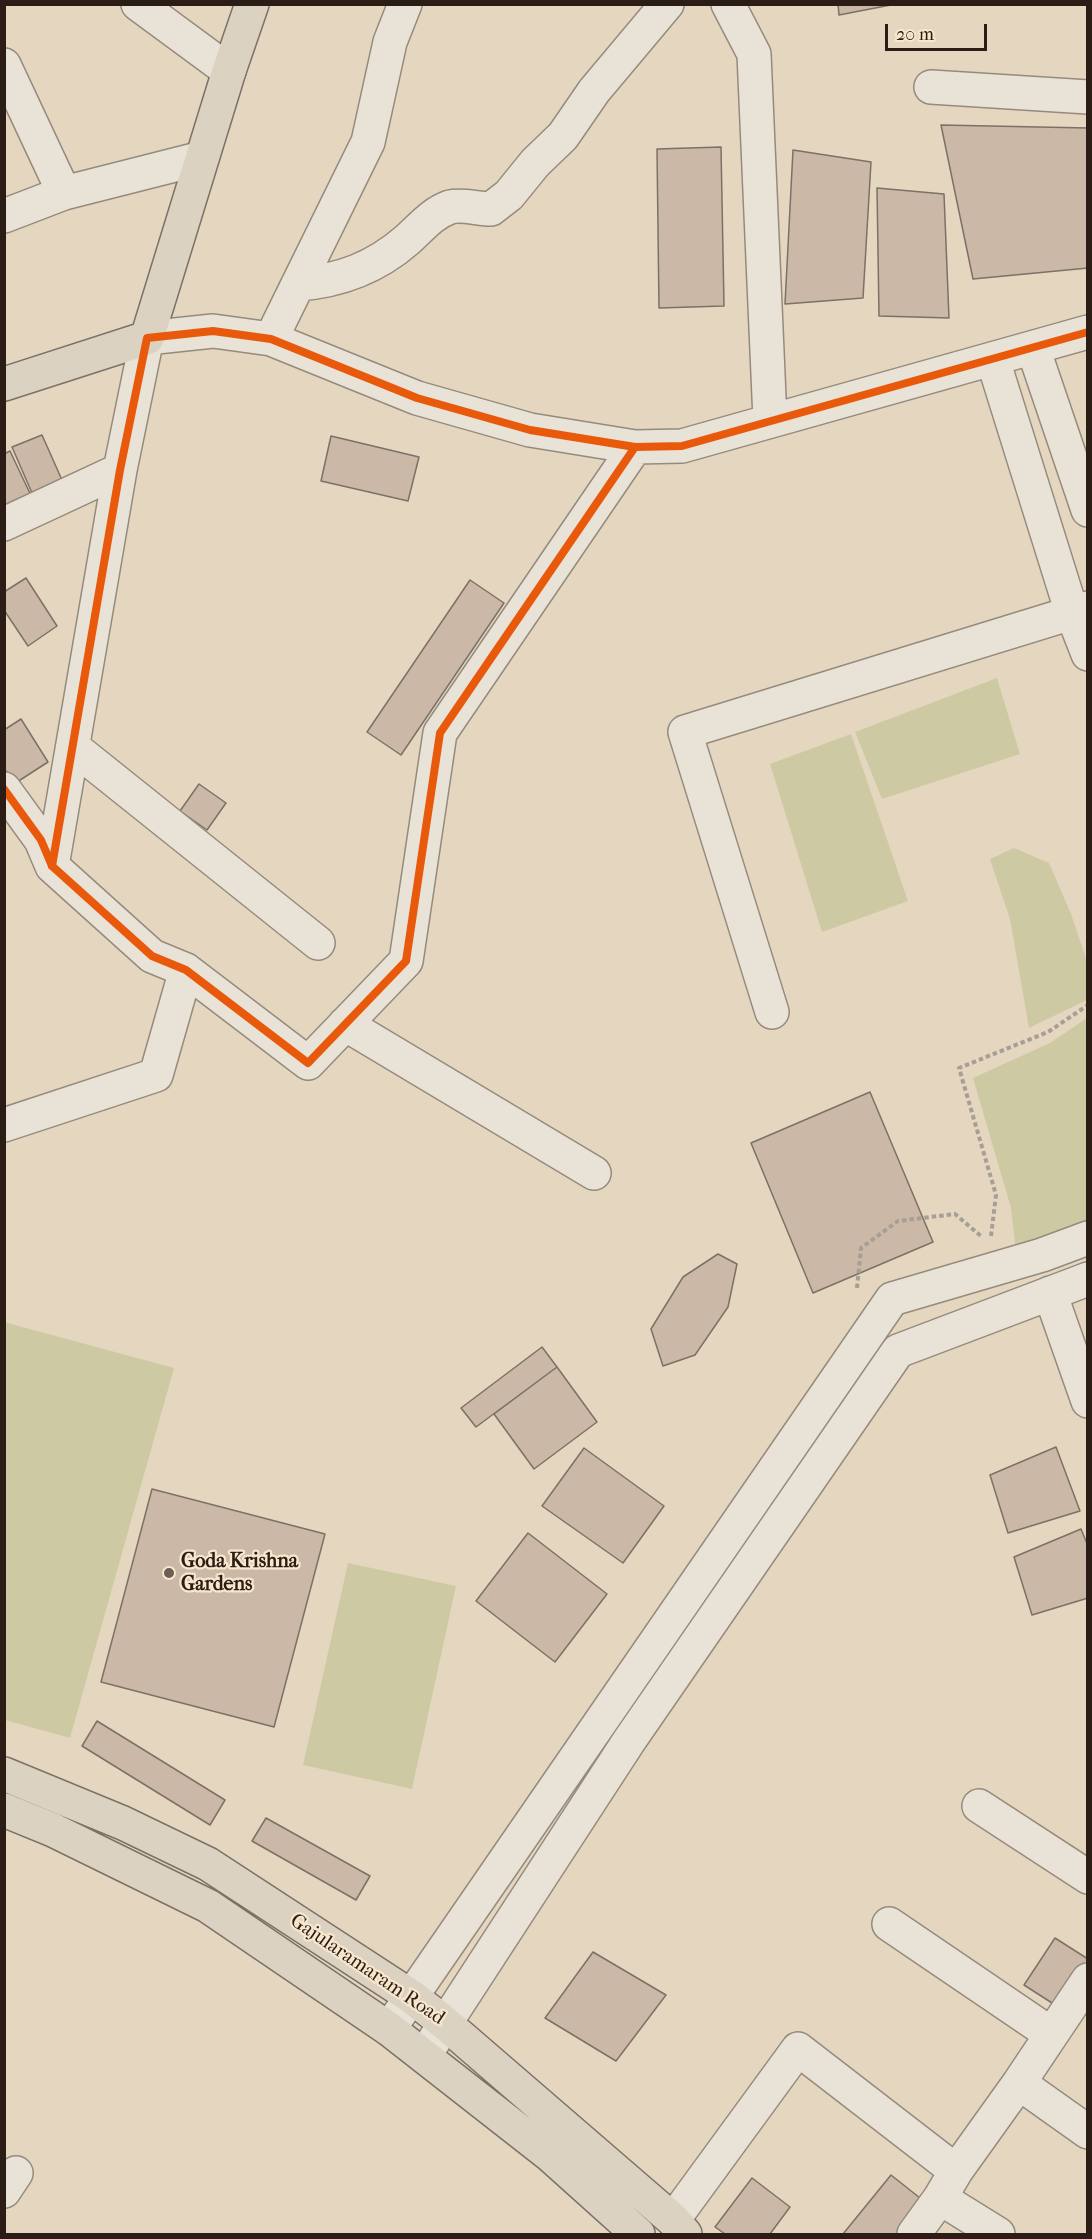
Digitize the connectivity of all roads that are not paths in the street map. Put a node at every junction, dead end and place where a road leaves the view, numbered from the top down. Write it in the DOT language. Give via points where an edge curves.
graph roads {
  1 [pos="138,4"];
  2 [pos="252,4"];
  3 [pos="405,4"];
  4 [pos="667,4"];
  5 [pos="728,4"];
  6 [pos="4,65"];
  7 [pos="229,71"];
  8 [pos="931,87"];
  9 [pos="1088,97"];
  10 [pos="202,158"];
  11 [pos="64,193"];
  12 [pos="4,216"];
  13 [pos="298,284"];
  14 [pos="1088,332"];
  15 [pos="147,338"];
  16 [pos="271,339"];
  17 [pos="1033,348"];
  18 [pos="993,360"];
  19 [pos="4,384"];
  20 [pos="770,420"];
  21 [pos="635,447"];
  22 [pos="120,470"];
  23 [pos="1088,510"];
  24 [pos="4,524"];
  25 [pos="1080,611"];
  26 [pos="1088,654"];
  27 [pos="73,747"];
  28 [pos="4,789"];
  29 [pos="52,866"];
  30 [pos="318,943"];
  31 [pos="186,970"];
  32 [pos="772,1012"];
  33 [pos="345,1024"];
  34 [pos="4,1125"];
  35 [pos="594,1173"];
  36 [pos="1088,1238"];
  37 [pos="1088,1280"];
  38 [pos="1050,1293"];
  39 [pos="1088,1401"];
  40 [pos="685,1599"];
  41 [pos="714,1619"];
  42 [pos="4,1774"];
  43 [pos="980,1806"];
  44 [pos="4,1810"];
  45 [pos="1088,1877"];
  46 [pos="889,1924"];
  47 [pos="1088,1980"];
  48 [pos="412,1997"];
  49 [pos="446,2024"];
  50 [pos="389,2029"];
  51 [pos="1051,2034"];
  52 [pos="424,2056"];
  53 [pos="1019,2083"];
  54 [pos="1088,2133"];
  55 [pos="948,2184"];
  56 [pos="679,2228"];
  57 [pos="638,2235"];
  58 [pos="914,2235"];
  59 [pos="998,2235"];
  1 -- 7 [label="street"];
  2 -- 7 [label="main road"];
  3 -- 13 [label="street" via="390,42 368,142"];
  4 -- 13 [label="street" via="594,90 563,136 491,210 452,206 429,218 382,259 328,282"];
  5 -- 20 [label="street" via="754,54"];
  6 -- 11 [label="street"];
  7 -- 10 [label="main road"];
  8 -- 9 [label="street"];
  10 -- 11 [label="street"];
  10 -- 15 [label="main road"];
  11 -- 12 [label="street"];
  13 -- 16 [label="street"];
  14 -- 17 [label="street"];
  15 -- 16 [label="street" via="213,332"];
  15 -- 19 [label="main road"];
  15 -- 22 [label="street"];
  16 -- 21 [label="street" via="417,398 530,430"];
  17 -- 18 [label="street"];
  17 -- 23 [label="street"];
  18 -- 20 [label="street"];
  18 -- 25 [label="street"];
  20 -- 21 [label="street" via="682,446"];
  21 -- 33 [label="street" via="440,733 406,961"];
  22 -- 24 [label="street"];
  22 -- 27 [label="street"];
  25 -- 26 [label="street"];
  25 -- 32 [label="street" via="685,732"];
  27 -- 29 [label="street"];
  27 -- 30 [label="street"];
  28 -- 29 [label="street" via="41,840"];
  29 -- 31 [label="street" via="152,956"];
  31 -- 33 [label="street" via="308,1063"];
  31 -- 34 [label="street" via="156,1075"];
  33 -- 35 [label="street"];
  36 -- 40 [label="street" via="892,1299"];
  37 -- 38 [label="street"];
  38 -- 39 [label="street"];
  38 -- 41 [label="street" via="898,1351"];
  40 -- 41 [label="street"];
  40 -- 48 [label="street"];
  41 -- 49 [label="street" via="629,1741"];
  42 -- 48 [label="main road, Gajularamaram Road" via="123,1823 208,1864"];
  43 -- 45 [label="street"];
  44 -- 50 [label="main road" via="208,1906"];
  46 -- 51 [label="street"];
  47 -- 51 [label="street"];
  48 -- 49 [label="main road, Gajularamaram Road"];
  48 -- 50 [label="street"];
  49 -- 52 [label="street"];
  49 -- 56 [label="main road, Gajularamaram Road"];
  50 -- 52 [label="main road"];
  51 -- 53 [label="street"];
  52 -- 57 [label="main road" via="550,2155"];
  53 -- 54 [label="street"];
  53 -- 55 [label="street"];
  55 -- 56 [label="street" via="798,2049"];
  55 -- 58 [label="street"];
  55 -- 59 [label="street"];
}
